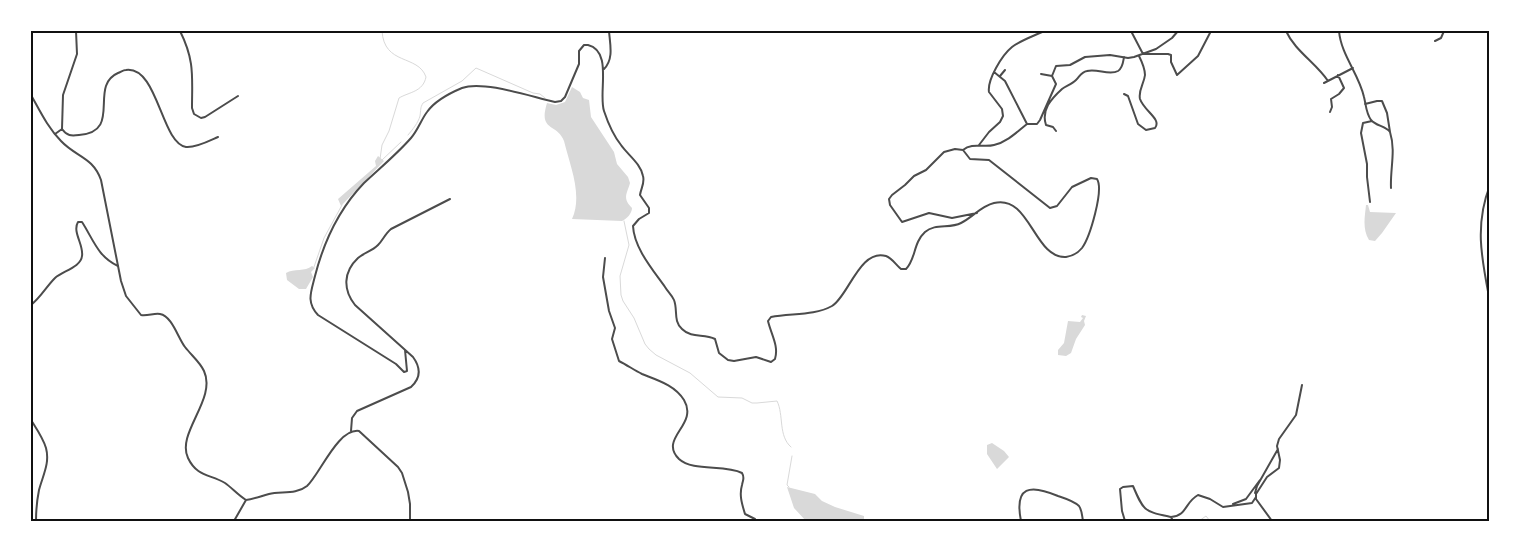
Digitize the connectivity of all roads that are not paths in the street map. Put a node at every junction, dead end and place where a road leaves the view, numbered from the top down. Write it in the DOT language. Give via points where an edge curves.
graph roads {
  1 [pos="76,31"];
  2 [pos="180,31"];
  3 [pos="609,31"];
  4 [pos="1044,31"];
  5 [pos="1131,31"];
  6 [pos="1178,31"];
  7 [pos="1211,31"];
  8 [pos="1286,31"];
  9 [pos="1339,31"];
  10 [pos="1444,31"];
  11 [pos="1435,41"];
  12 [pos="1143,54"];
  13 [pos="1139,56"];
  14 [pos="1124,57"];
  15 [pos="1353,68"];
  16 [pos="604,70"];
  17 [pos="1005,70"];
  18 [pos="994,72"];
  19 [pos="1041,74"];
  20 [pos="1338,75"];
  21 [pos="1000,76"];
  22 [pos="1052,76"];
  23 [pos="1328,81"];
  24 [pos="1324,83"];
  25 [pos="1124,94"];
  26 [pos="31,95"];
  27 [pos="238,96"];
  28 [pos="1365,104"];
  29 [pos="1046,107"];
  30 [pos="1330,112"];
  31 [pos="1372,121"];
  32 [pos="1026,124"];
  33 [pos="62,129"];
  34 [pos="1056,131"];
  35 [pos="1390,132"];
  36 [pos="55,134"];
  37 [pos="218,137"];
  38 [pos="979,145"];
  39 [pos="963,150"];
  40 [pos="1490,185"];
  41 [pos="1391,188"];
  42 [pos="450,199"];
  43 [pos="1370,202"];
  44 [pos="977,213"];
  45 [pos="605,258"];
  46 [pos="118,266"];
  47 [pos="1490,302"];
  48 [pos="31,305"];
  49 [pos="405,350"];
  50 [pos="1302,385"];
  51 [pos="31,420"];
  52 [pos="351,431"];
  53 [pos="1278,449"];
  54 [pos="1264,476"];
  55 [pos="1256,496"];
  56 [pos="246,500"];
  57 [pos="1230,505"];
  58 [pos="1171,518"];
  59 [pos="36,521"];
  60 [pos="234,521"];
  61 [pos="410,521"];
  62 [pos="756,521"];
  63 [pos="1021,521"];
  64 [pos="1083,521"];
  65 [pos="1125,521"];
  66 [pos="1173,521"];
  67 [pos="1272,521"];
  1 -- 33 [label="street" via="77,54 63,95"];
  2 -- 27 [label="street" via="193,71 194,114 205,117"];
  3 -- 16 [label="street" via="611,56"];
  4 -- 18 [label="street" via="1011,48"];
  5 -- 12 [label="street"];
  6 -- 12 [label="street" via="1156,49"];
  7 -- 12 [label="street" via="1198,56 1177,75 1171,62 1172,55"];
  8 -- 23 [label="street"];
  9 -- 15 [label="street" via="1342,48"];
  10 -- 11 [label="street"];
  12 -- 13 [label="street"];
  13 -- 14 [label="street"];
  13 -- 25 [label="street" via="1145,77 1139,94 1143,106 1157,121 1155,128 1146,130 1138,124 1128,96"];
  14 -- 22 [label="street" via="1085,57 1070,65 1056,66"];
  14 -- 29 [label="street" via="1119,71 1088,70 1079,75"];
  15 -- 20 [label="street"];
  15 -- 28 [label="street"];
  16 -- 44 [label="street" via="602,103 609,126 644,178 640,195 649,213 633,226 636,240 648,264 674,300 681,328 694,336 715,338 719,353 728,360 756,357 773,362 776,346 768,321 771,317 798,315 834,305 862,266 876,257 886,256 901,269 906,269 917,242 929,229 958,224"];
  16 -- 49 [label="street" via="598,51 584,45 579,51 579,64 561,101 482,86 468,86 453,92 430,108 412,136 341,212 320,255 311,306 318,315 404,372 407,371"];
  17 -- 21 [label="street"];
  18 -- 21 [label="street"];
  18 -- 38 [label="street" via="988,92 1004,112 1000,122"];
  19 -- 22 [label="street"];
  20 -- 23 [label="street"];
  20 -- 30 [label="street" via="1344,88 1331,99"];
  21 -- 32 [label="street"];
  22 -- 29 [label="street" via="1056,84"];
  23 -- 24 [label="street"];
  26 -- 36 [label="street"];
  28 -- 31 [label="street"];
  28 -- 35 [label="street" via="1382,101"];
  29 -- 32 [label="street" via="1037,124"];
  29 -- 34 [label="street" via="1046,123"];
  31 -- 35 [label="street"];
  31 -- 43 [label="street" via="1363,124 1361,133"];
  32 -- 38 [label="street" via="995,145"];
  33 -- 36 [label="street"];
  33 -- 37 [label="street" via="70,136 97,130 103,116 108,81 126,70 134,71 145,80 173,138 180,145 190,147"];
  35 -- 41 [label="street" via="1394,153"];
  36 -- 46 [label="street" via="97,170"];
  38 -- 39 [label="street"];
  39 -- 44 [label="street" via="944,152 926,170 895,192 890,205 902,222 929,213 952,218"];
  39 -- 44 [label="street" via="970,159 989,160 1050,208 1057,206 1072,187 1091,178 1098,182 1089,235 1074,255 1055,254 1018,210 1008,203 994,203"];
  40 -- 47 [label="street" via="1480,230"];
  42 -- 49 [label="street" via="391,229 379,244 358,258 346,279 346,290 355,305"];
  45 -- 62 [label="street" via="603,277 615,328 612,339 619,361 664,381 684,399 688,414 675,436 676,455 686,464 742,473 740,494 745,514"];
  46 -- 48 [label="street" via="98,250 82,222 78,222 80,263 56,278"];
  46 -- 56 [label="street" via="123,288 141,315 165,316 185,348 204,370 205,390 185,445 190,462 205,476 223,482"];
  49 -- 52 [label="street" via="419,368 415,383 357,411 352,418"];
  50 -- 53 [label="street" via="1296,415 1282,432"];
  51 -- 59 [label="street" via="47,455"];
  52 -- 56 [label="street" via="305,488"];
  52 -- 61 [label="street" via="361,433 402,473 410,504"];
  53 -- 54 [label="street"];
  53 -- 55 [label="street" via="1279,468 1267,477"];
  54 -- 55 [label="street" via="1257,486"];
  54 -- 57 [label="street" via="1246,499"];
  55 -- 57 [label="street" via="1252,503"];
  55 -- 67 [label="street"];
  56 -- 60 [label="street"];
  57 -- 58 [label="street" via="1220,506 1198,495 1189,501 1180,515"];
  58 -- 65 [label="street" via="1141,506 1133,486 1120,489"];
  58 -- 66 [label="street"];
  63 -- 64 [label="street" via="1018,504 1023,493 1040,489 1074,503 1080,508"];
}
